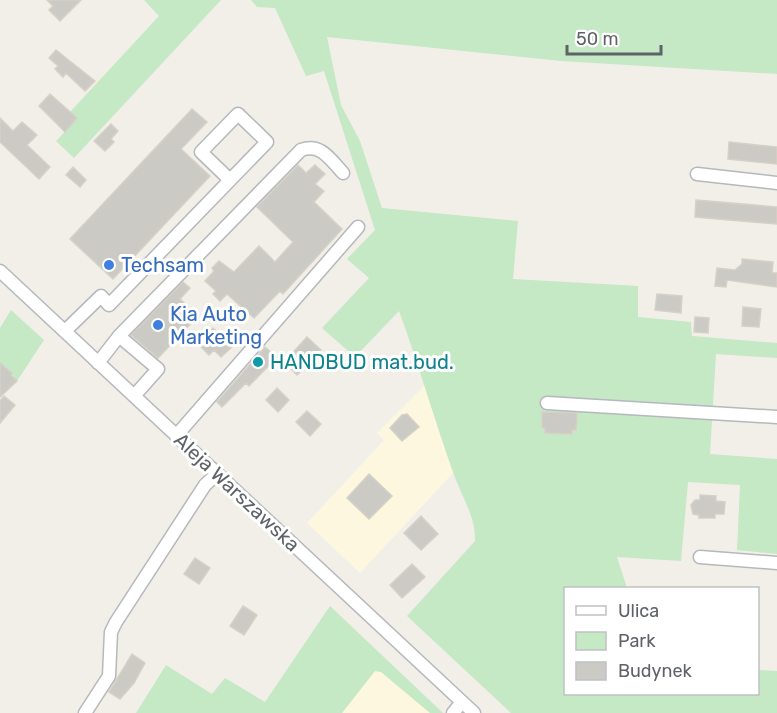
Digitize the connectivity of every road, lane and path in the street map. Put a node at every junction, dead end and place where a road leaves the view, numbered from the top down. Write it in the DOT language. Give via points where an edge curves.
graph roads {
  1 [pos="343,173"];
  2 [pos="697,174"];
  3 [pos="230,180"];
  4 [pos="777,183"];
  5 [pos="358,227"];
  6 [pos="0,271"];
  7 [pos="65,331"];
  8 [pos="119,336"];
  9 [pos="98,363"];
  10 [pos="134,396"];
  11 [pos="547,403"];
  12 [pos="777,417"];
  13 [pos="176,436"];
  14 [pos="217,474"];
  15 [pos="700,557"];
  16 [pos="777,563"];
  17 [pos="462,702"];
  18 [pos="85,713"];
  19 [pos="453,713"];
  20 [pos="474,713"];
  1 -- 8 [label="street" via="319,148 301,150"];
  2 -- 4 [label="street"];
  3 -- 3 [label="street" via="267,142 238,114 201,152"];
  3 -- 7 [label="street" via="109,305 101,296"];
  5 -- 13 [label="street"];
  6 -- 7 [label="street, Aleja Warszawska"];
  7 -- 9 [label="street, Aleja Warszawska"];
  8 -- 9 [label="street"];
  8 -- 10 [label="street" via="158,369"];
  9 -- 10 [label="street, Aleja Warszawska"];
  10 -- 13 [label="street, Aleja Warszawska"];
  11 -- 12 [label="street"];
  13 -- 14 [label="street, Aleja Warszawska"];
  14 -- 17 [label="street, Aleja Warszawska"];
  14 -- 18 [label="street" via="205,485 116,622 111,632 109,676"];
  15 -- 16 [label="street"];
  17 -- 19 [label="street"];
  17 -- 20 [label="street, Aleja Warszawska"];
}
